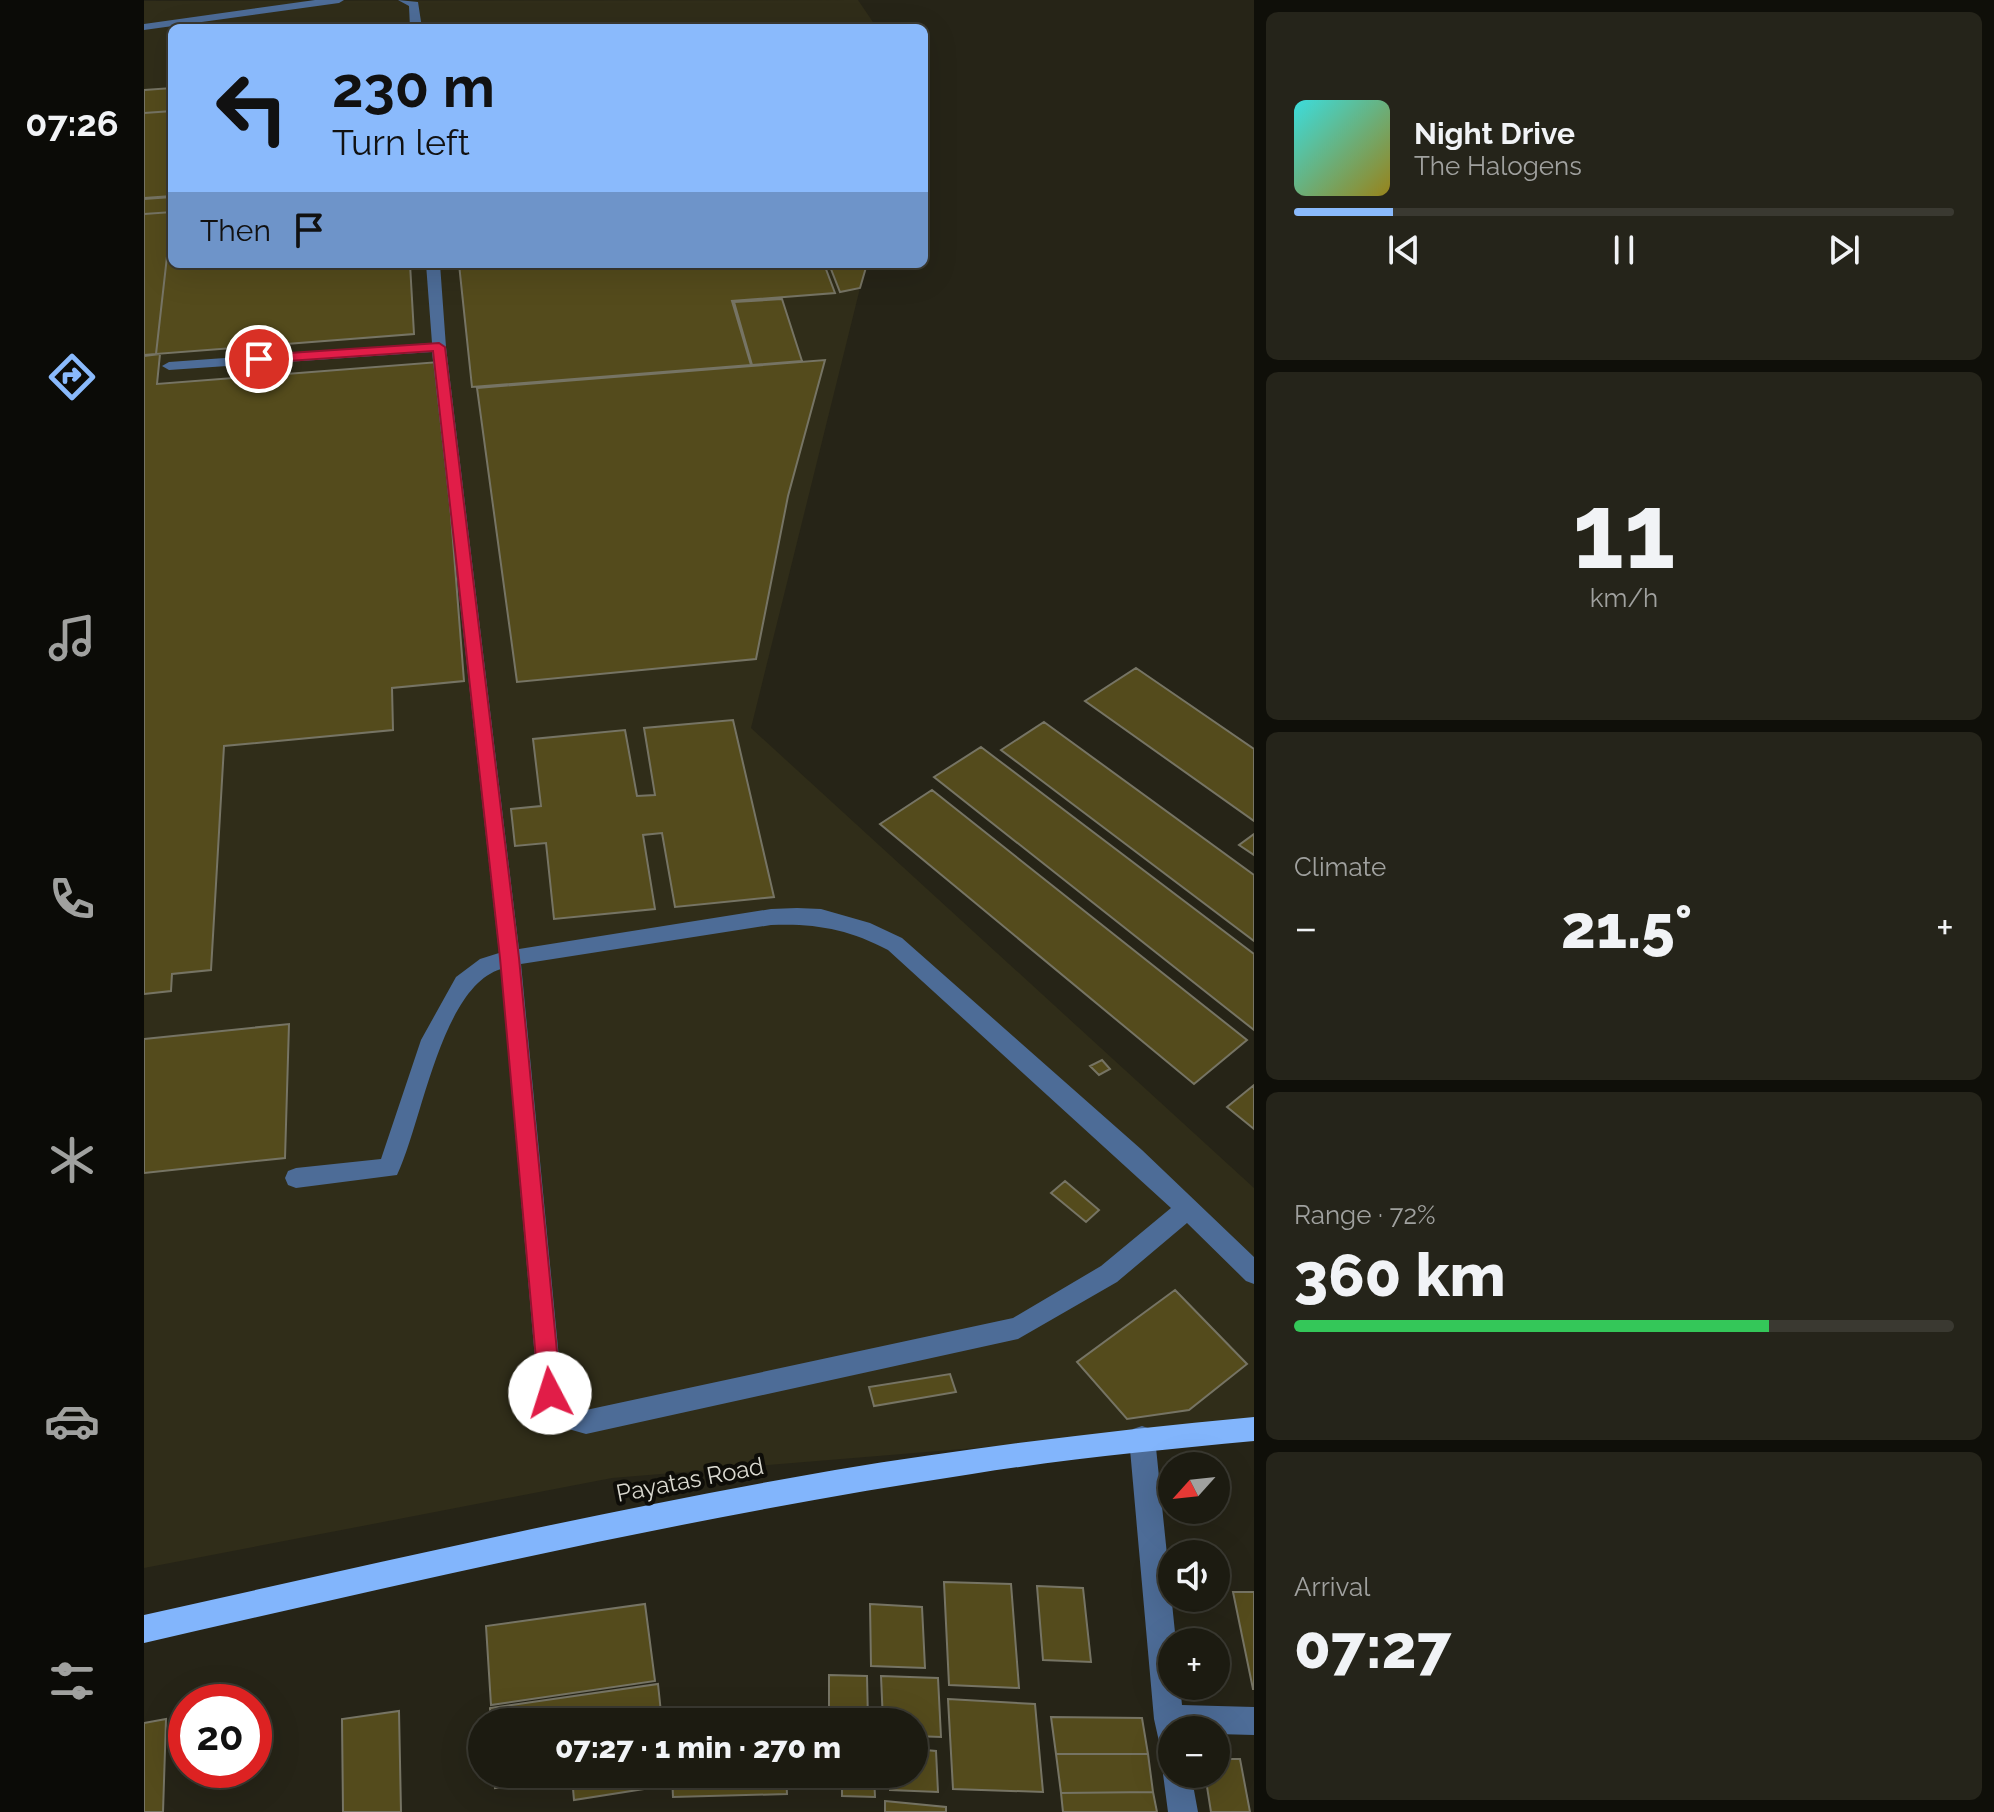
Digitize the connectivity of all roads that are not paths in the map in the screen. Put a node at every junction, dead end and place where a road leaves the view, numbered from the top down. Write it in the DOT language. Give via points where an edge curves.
graph roads {
  1 [pos="339,0"];
  2 [pos="403,0"];
  3 [pos="416,24"];
  4 [pos="144,27"];
  5 [pos="433,268"];
  6 [pos="439,347"];
  7 [pos="169,366"];
  8 [pos="510,958"];
  9 [pos="296,1178"];
  10 [pos="1187,1209"];
  11 [pos="1254,1273"];
  12 [pos="1254,1429"];
  13 [pos="1142,1438"];
  14 [pos="144,1629"];
  15 [pos="1168,1716"];
  16 [pos="1254,1721"];
  17 [pos="1230,1724"];
  18 [pos="1179,1788"];
  19 [pos="1183,1812"];
  1 -- 4 [label="street"];
  2 -- 3 [label="street" via="414,4"];
  5 -- 6 [label="street"];
  6 -- 7 [label="street"];
  6 -- 8 [label="street"];
  8 -- 9 [label="street" via="487,965 463,983 432,1040 389,1168"];
  8 -- 10 [label="street" via="771,917 821,917 870,931 895,944"];
  8 -- 10 [label="street" via="550,1393 567,1417 586,1422 1018,1328 1109,1274"];
  10 -- 11 [label="street"];
  12 -- 13 [label="main road, Payatas Road"];
  13 -- 14 [label="main road, Payatas Road" via="786,1490 563,1534"];
  13 -- 15 [label="street"];
  16 -- 17 [label="street"];
  18 -- 19 [label="street"];
}
